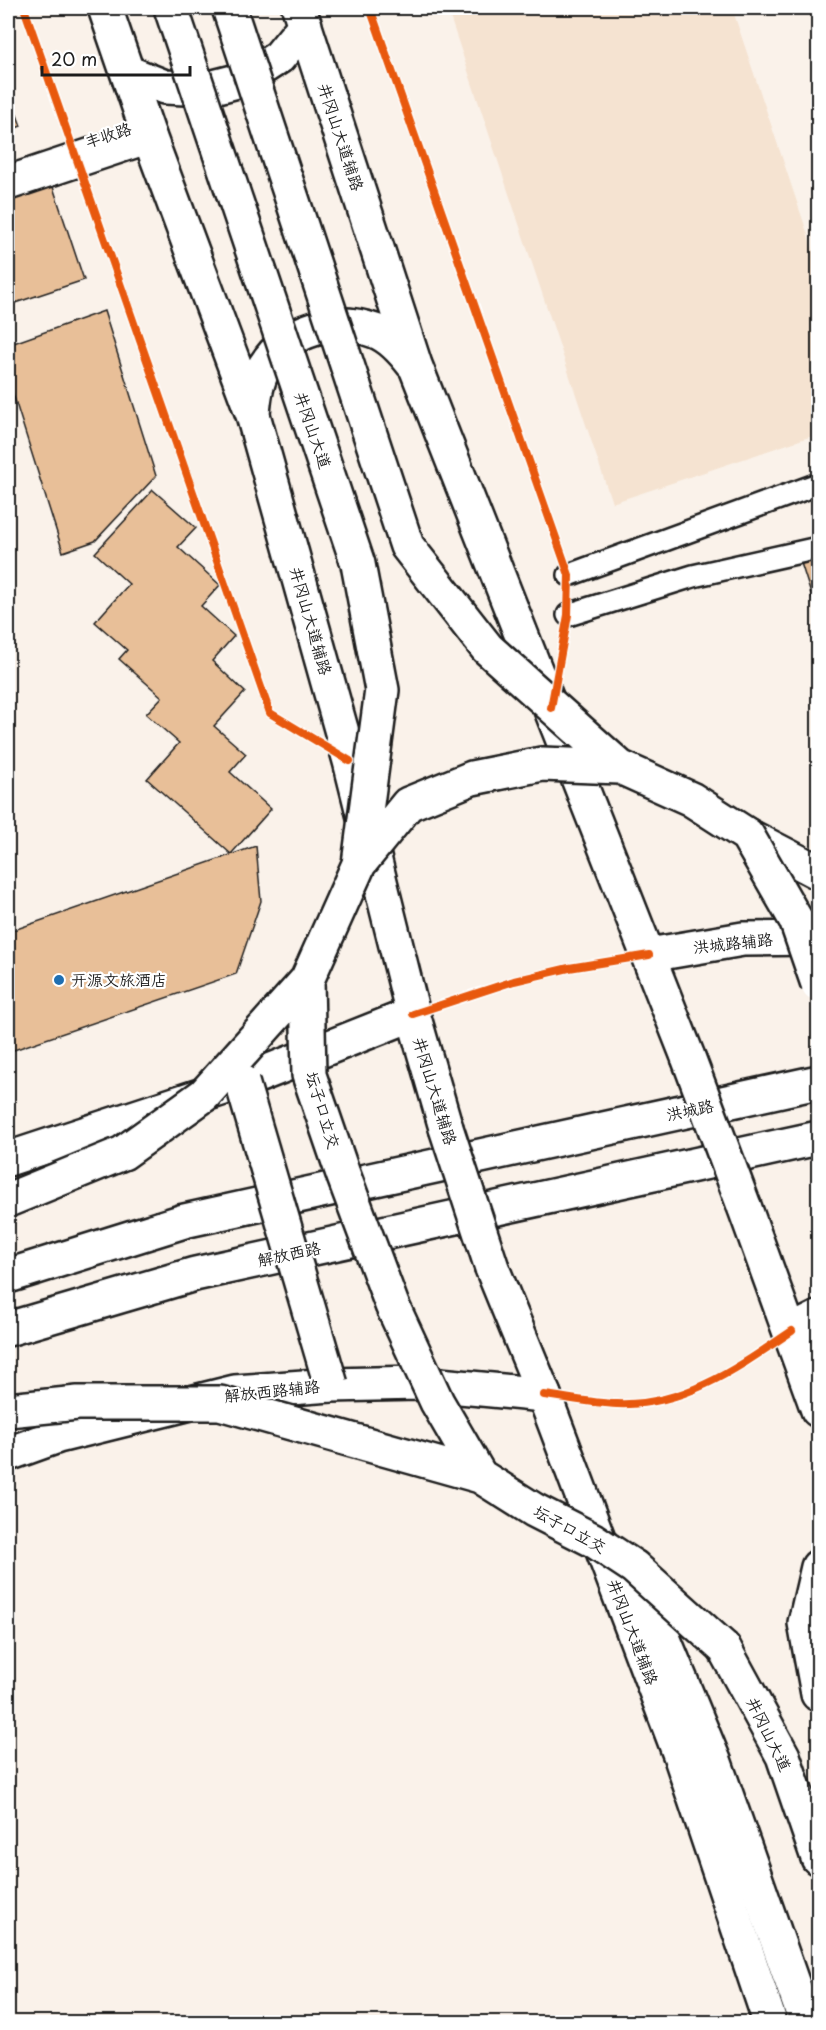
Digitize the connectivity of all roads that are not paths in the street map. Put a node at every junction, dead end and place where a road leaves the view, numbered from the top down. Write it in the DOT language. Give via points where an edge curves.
graph roads {
  1 [pos="105,8"];
  2 [pos="171,8"];
  3 [pos="229,8"];
  4 [pos="302,16"];
  5 [pos="127,72"];
  6 [pos="149,136"];
  7 [pos="8,183"];
  8 [pos="415,365"];
  9 [pos="253,415"];
  10 [pos="819,484"];
  11 [pos="819,548"];
  12 [pos="569,575"];
  13 [pos="568,615"];
  14 [pos="620,767"];
  15 [pos="747,835"];
  16 [pos="359,864"];
  17 [pos="819,872"];
  18 [pos="819,938"];
  19 [pos="649,955"];
  20 [pos="307,980"];
  21 [pos="819,984"];
  22 [pos="413,1014"];
  23 [pos="242,1082"];
  24 [pos="819,1082"];
  25 [pos="819,1138"];
  26 [pos="8,1159"];
  27 [pos="8,1200"];
  28 [pos="8,1276"];
  29 [pos="805,1324"];
  30 [pos="8,1329"];
  31 [pos="331,1385"];
  32 [pos="544,1395"];
  33 [pos="8,1410"];
  34 [pos="819,1410"];
  35 [pos="8,1454"];
  36 [pos="480,1476"];
  37 [pos="634,1567"];
  38 [pos="819,1568"];
  39 [pos="724,1648"];
  40 [pos="819,1694"];
  41 [pos="819,1858"];
  42 [pos="770,2022"];
  43 [pos="806,2022"];
  1 -- 5 [label="main road, 井冈山大道辅路"];
  2 -- 16 [label="main road, 井冈山大道, bridge" via="358,564 382,690"];
  3 -- 14 [label="main road, bridge" via="407,546 487,648"];
  4 -- 5 [label="main road" via="279,57 245,79 206,89 165,87"];
  4 -- 8 [label="main road, 井冈山大道辅路"];
  5 -- 6 [label="main road, 井冈山大道辅路"];
  6 -- 7 [label="main road, 丰收路"];
  6 -- 9 [label="main road, 井冈山大道辅路"];
  8 -- 9 [label="main road" via="398,345 377,331 352,324 302,332 281,347 265,367 255,390"];
  8 -- 19 [label="main road, 井冈山大道辅路"];
  9 -- 22 [label="main road, 井冈山大道辅路" via="350,761"];
  10 -- 12 [label="lane"];
  11 -- 13 [label="lane" via="693,576"];
  14 -- 15 [label="main road, 坛子口立交, bridge" via="691,799"];
  14 -- 16 [label="main road, 坛子口立交, bridge" via="542,764 472,778 408,804"];
  15 -- 17 [label="main road, 坛子口立交"];
  15 -- 21 [label="main road, 坛子口立交, bridge" via="796,920"];
  16 -- 20 [label="main road, 坛子口立交, bridge"];
  18 -- 19 [label="main road, 洪城路辅路" via="743,939"];
  19 -- 29 [label="main road, 井冈山大道辅路, bridge" via="744,1206"];
  20 -- 27 [label="main road, bridge" via="204,1095 123,1153"];
  20 -- 36 [label="main road, 坛子口立交, bridge" via="309,1075 343,1174 392,1305 437,1402"];
  22 -- 23 [label="main road"];
  22 -- 32 [label="main road, 井冈山大道辅路, bridge" via="492,1268"];
  23 -- 26 [label="main road"];
  23 -- 31 [label="main road, bridge"];
  24 -- 28 [label="main road, 洪城路" via="184,1221"];
  25 -- 30 [label="main road, 解放西路" via="195,1274"];
  29 -- 34 [label="main road, 井冈山大道辅路"];
  31 -- 32 [label="main road, 解放西路辅路" via="418,1383"];
  31 -- 35 [label="main road, 解放西路辅路" via="235,1392 58,1436"];
  32 -- 42 [label="main road, 井冈山大道辅路" via="680,1755"];
  33 -- 36 [label="main road, bridge" via="78,1403 220,1403"];
  36 -- 37 [label="main road, 坛子口立交, bridge"];
  37 -- 39 [label="main road, 坛子口立交, bridge"];
  37 -- 43 [label="main road" via="715,1763"];
  38 -- 40 [label="main road" via="805,1623"];
  39 -- 41 [label="main road, 井冈山大道" via="783,1756"];
}
